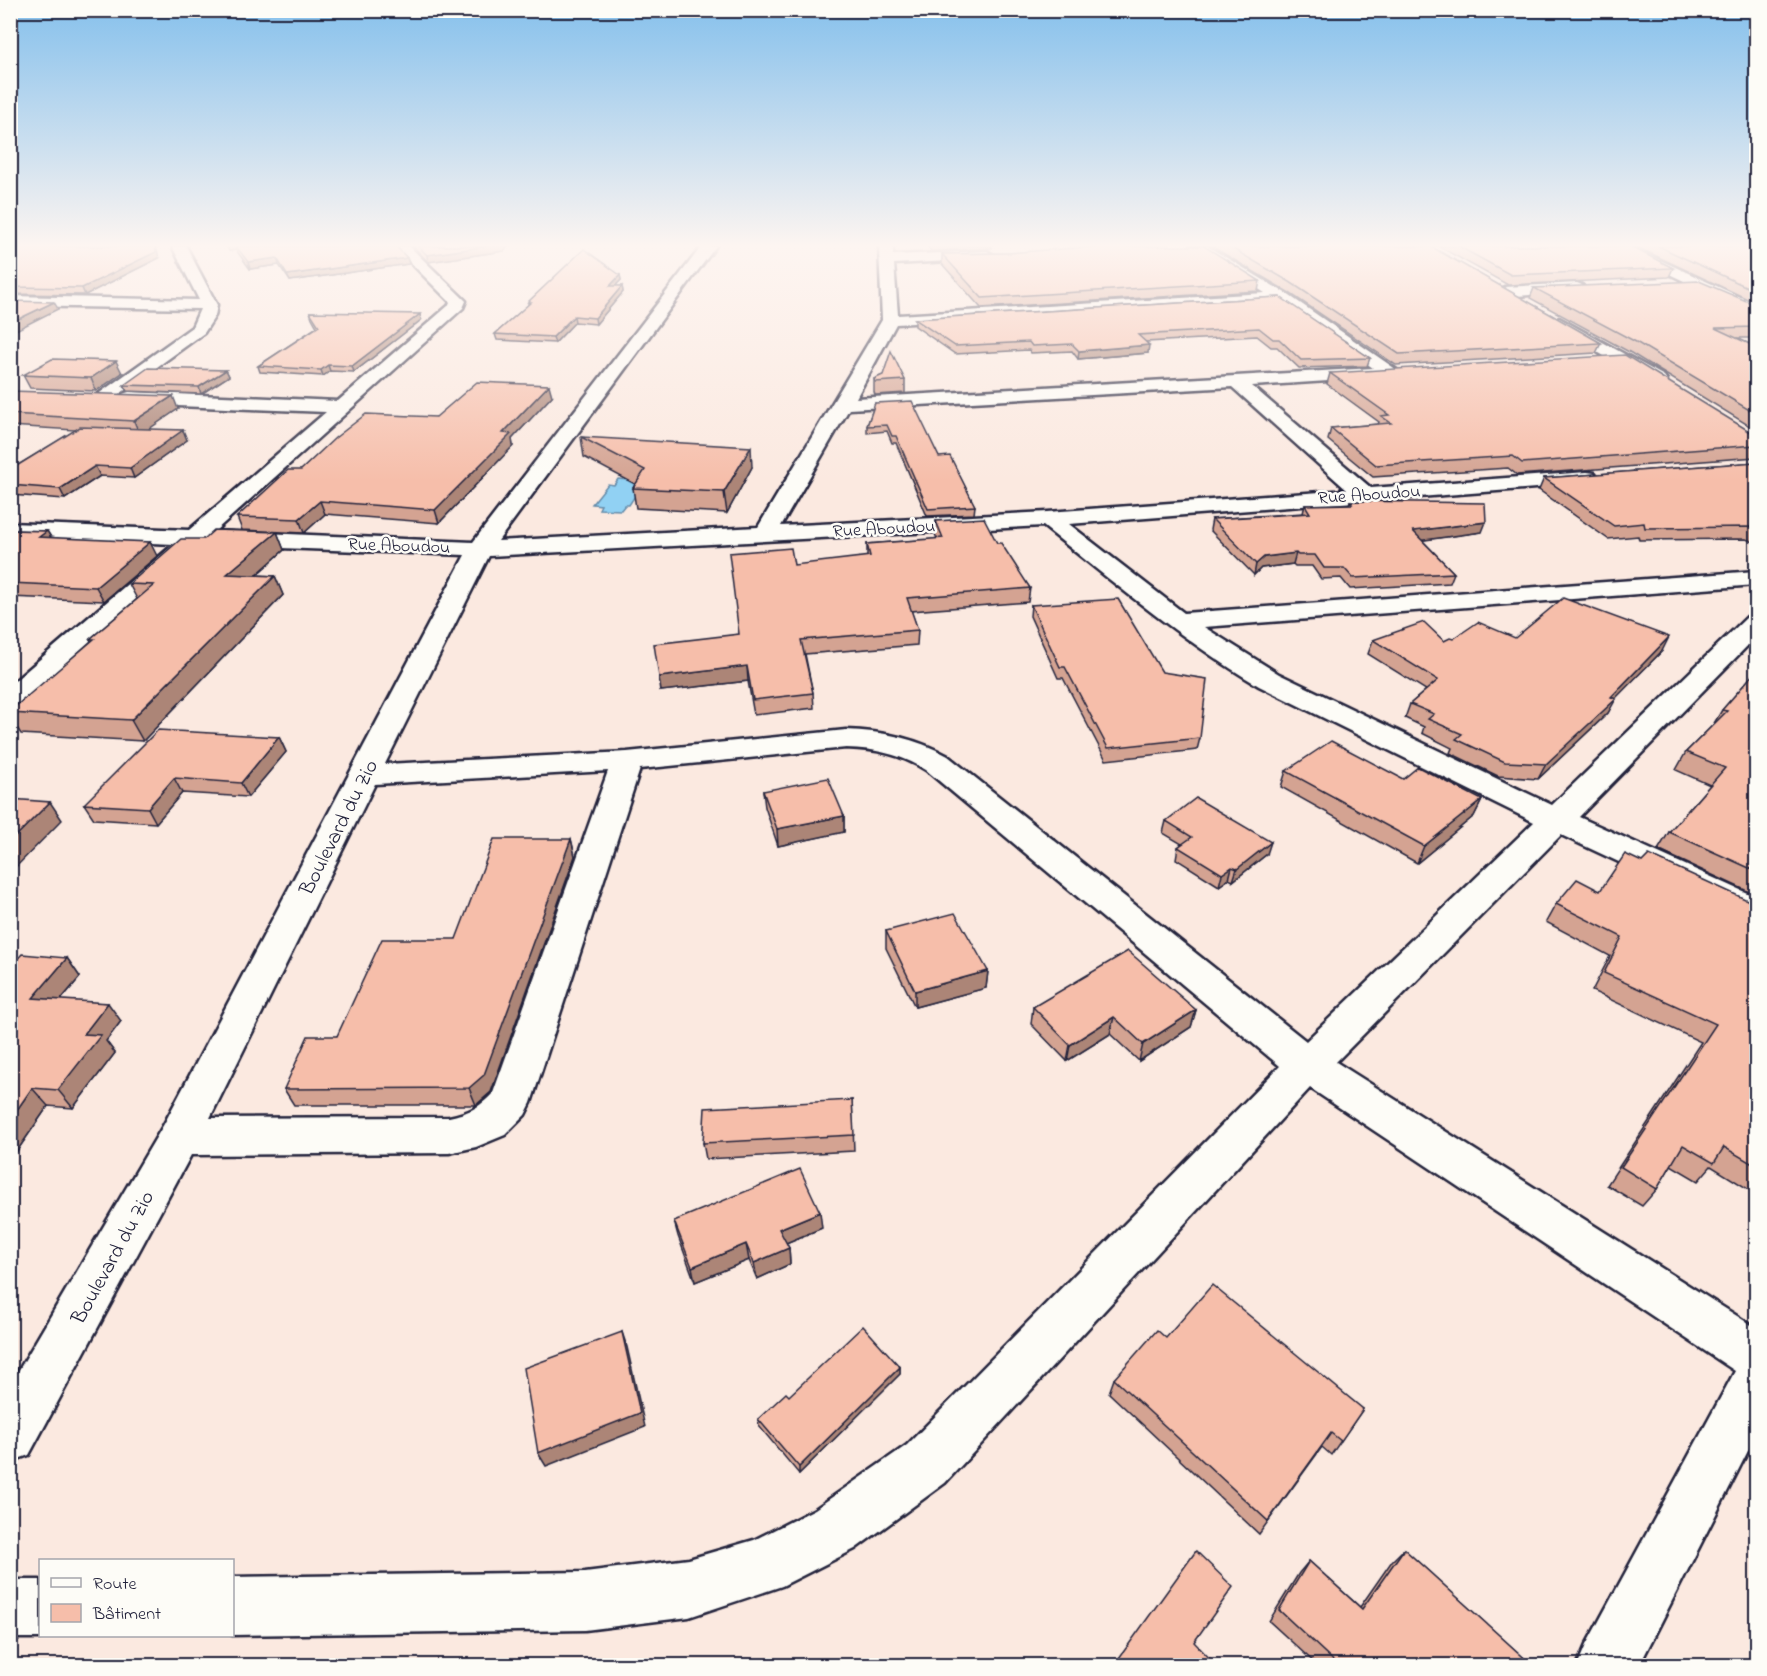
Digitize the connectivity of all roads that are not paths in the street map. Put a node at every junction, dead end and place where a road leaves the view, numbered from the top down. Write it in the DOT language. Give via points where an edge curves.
graph roads {
  1 [pos="202,324"];
  2 [pos="436,324"];
  3 [pos="650,324"];
  4 [pos="888,324"];
  5 [pos="1322,324"];
  6 [pos="1562,324"];
  7 [pos="1624,359"];
  8 [pos="1589,361"];
  9 [pos="1414,371"];
  10 [pos="1391,372"];
  11 [pos="1237,382"];
  12 [pos="1675,390"];
  13 [pos="80,397"];
  14 [pos="103,397"];
  15 [pos="843,404"];
  16 [pos="344,407"];
  17 [pos="1602,477"];
  18 [pos="1365,494"];
  19 [pos="1048,519"];
  20 [pos="10,530"];
  21 [pos="765,534"];
  22 [pos="194,537"];
  23 [pos="480,549"];
  24 [pos="1756,578"];
  25 [pos="1180,621"];
  26 [pos="1756,623"];
  27 [pos="10,700"];
  28 [pos="627,761"];
  29 [pos="364,775"];
  30 [pos="1557,820"];
  31 [pos="1756,911"];
  32 [pos="1307,1065"];
  33 [pos="179,1137"];
  34 [pos="1756,1356"];
  35 [pos="1756,1383"];
  36 [pos="10,1436"];
  37 [pos="234,1606"];
  38 [pos="10,1609"];
  39 [pos="39,1609"];
  40 [pos="1607,1665"];
  1 -- 14 [label="street"];
  2 -- 16 [label="street"];
  3 -- 23 [label="street, Boulevard du Zio"];
  4 -- 15 [label="street"];
  5 -- 10 [label="street"];
  6 -- 7 [label="street"];
  7 -- 8 [label="street"];
  7 -- 12 [label="street"];
  9 -- 10 [label="street"];
  10 -- 11 [label="street"];
  11 -- 15 [label="street"];
  11 -- 18 [label="street"];
  13 -- 14 [label="street"];
  14 -- 16 [label="street"];
  15 -- 21 [label="street"];
  16 -- 22 [label="street"];
  17 -- 18 [label="street, Rue Aboudou"];
  18 -- 19 [label="street, Rue Aboudou"];
  19 -- 21 [label="street, Rue Aboudou"];
  19 -- 25 [label="street"];
  20 -- 22 [label="street, Rue Aboudou"];
  21 -- 23 [label="street, Rue Aboudou"];
  22 -- 23 [label="street, Rue Aboudou"];
  22 -- 27 [label="street"];
  23 -- 29 [label="street, Boulevard du Zio"];
  24 -- 25 [label="street"];
  25 -- 30 [label="street" via="1269,680"];
  26 -- 30 [label="street"];
  28 -- 29 [label="street"];
  28 -- 32 [label="street" via="846,739 897,743 919,751"];
  28 -- 33 [label="street" via="510,1103 496,1120 449,1135"];
  29 -- 33 [label="street, Boulevard du Zio"];
  30 -- 31 [label="street"];
  30 -- 32 [label="street"];
  32 -- 34 [label="street"];
  32 -- 37 [label="street" via="926,1464 836,1529 762,1566 689,1588 585,1601"];
  33 -- 36 [label="street, Boulevard du Zio"];
  35 -- 40 [label="street"];
  38 -- 39 [label="street"];
}
